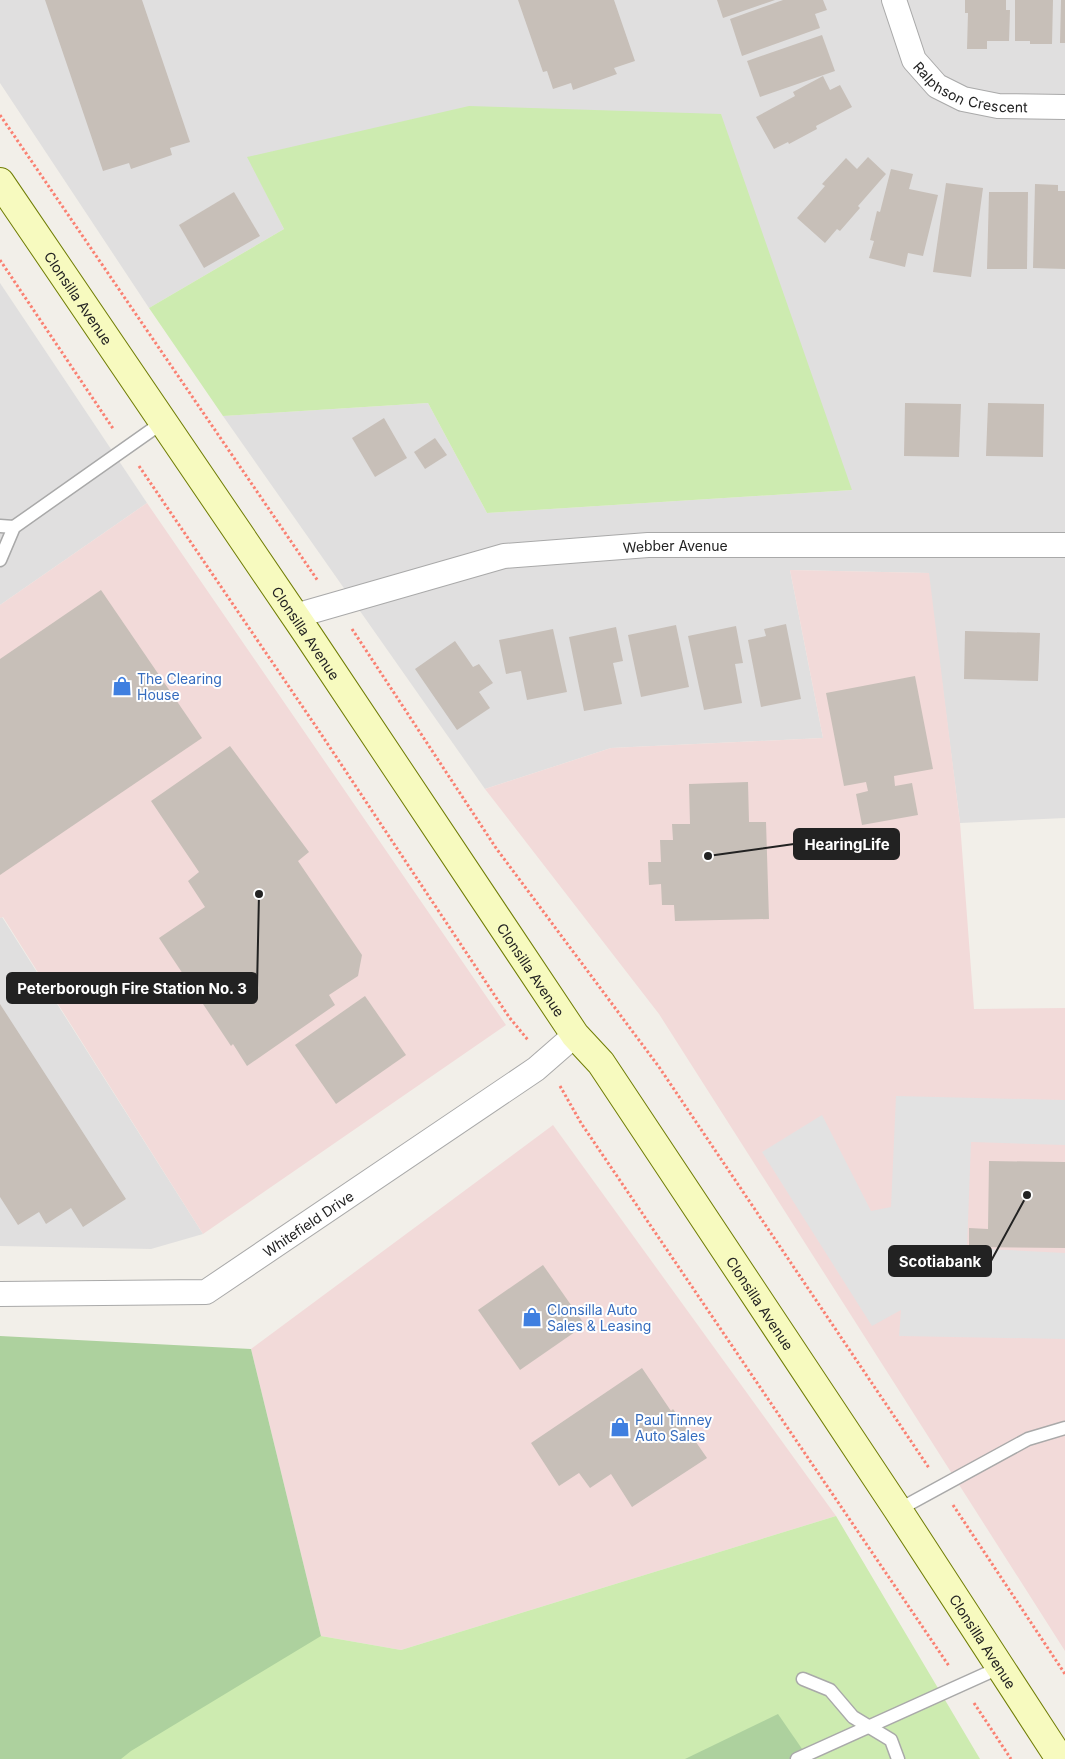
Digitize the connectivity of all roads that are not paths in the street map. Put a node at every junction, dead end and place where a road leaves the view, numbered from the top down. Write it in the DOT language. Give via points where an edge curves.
graph roads {
  1 [pos="894,0"];
  2 [pos="1065,107"];
  3 [pos="0,182"];
  4 [pos="163,422"];
  5 [pos="0,526"];
  6 [pos="14,527"];
  7 [pos="1065,545"];
  8 [pos="0,560"];
  9 [pos="294,616"];
  10 [pos="575,1035"];
  11 [pos="0,1294"];
  12 [pos="1065,1428"];
  13 [pos="898,1510"];
  14 [pos="1001,1667"];
  15 [pos="803,1680"];
  16 [pos="869,1726"];
  17 [pos="797,1759"];
  18 [pos="898,1759"];
  19 [pos="1060,1759"];
  1 -- 2 [label="street, Ralphson Crescent" via="914,60 937,86 962,99 998,106"];
  3 -- 4 [label="main road, Clonsilla Avenue"];
  4 -- 6 [label="lane"];
  4 -- 9 [label="main road, Clonsilla Avenue"];
  5 -- 6 [label="lane"];
  6 -- 8 [label="lane"];
  7 -- 9 [label="street, Webber Avenue" via="648,545 504,556"];
  9 -- 10 [label="main road, Clonsilla Avenue"];
  10 -- 11 [label="street, Whitefield Drive" via="546,1062 206,1292"];
  10 -- 13 [label="main road, Clonsilla Avenue" via="601,1063"];
  12 -- 13 [label="lane" via="1028,1439"];
  13 -- 14 [label="main road, Clonsilla Avenue"];
  14 -- 16 [label="lane"];
  14 -- 19 [label="main road, Clonsilla Avenue"];
  15 -- 16 [label="lane" via="830,1690 853,1717"];
  16 -- 17 [label="lane"];
  16 -- 18 [label="lane" via="891,1740"];
}
